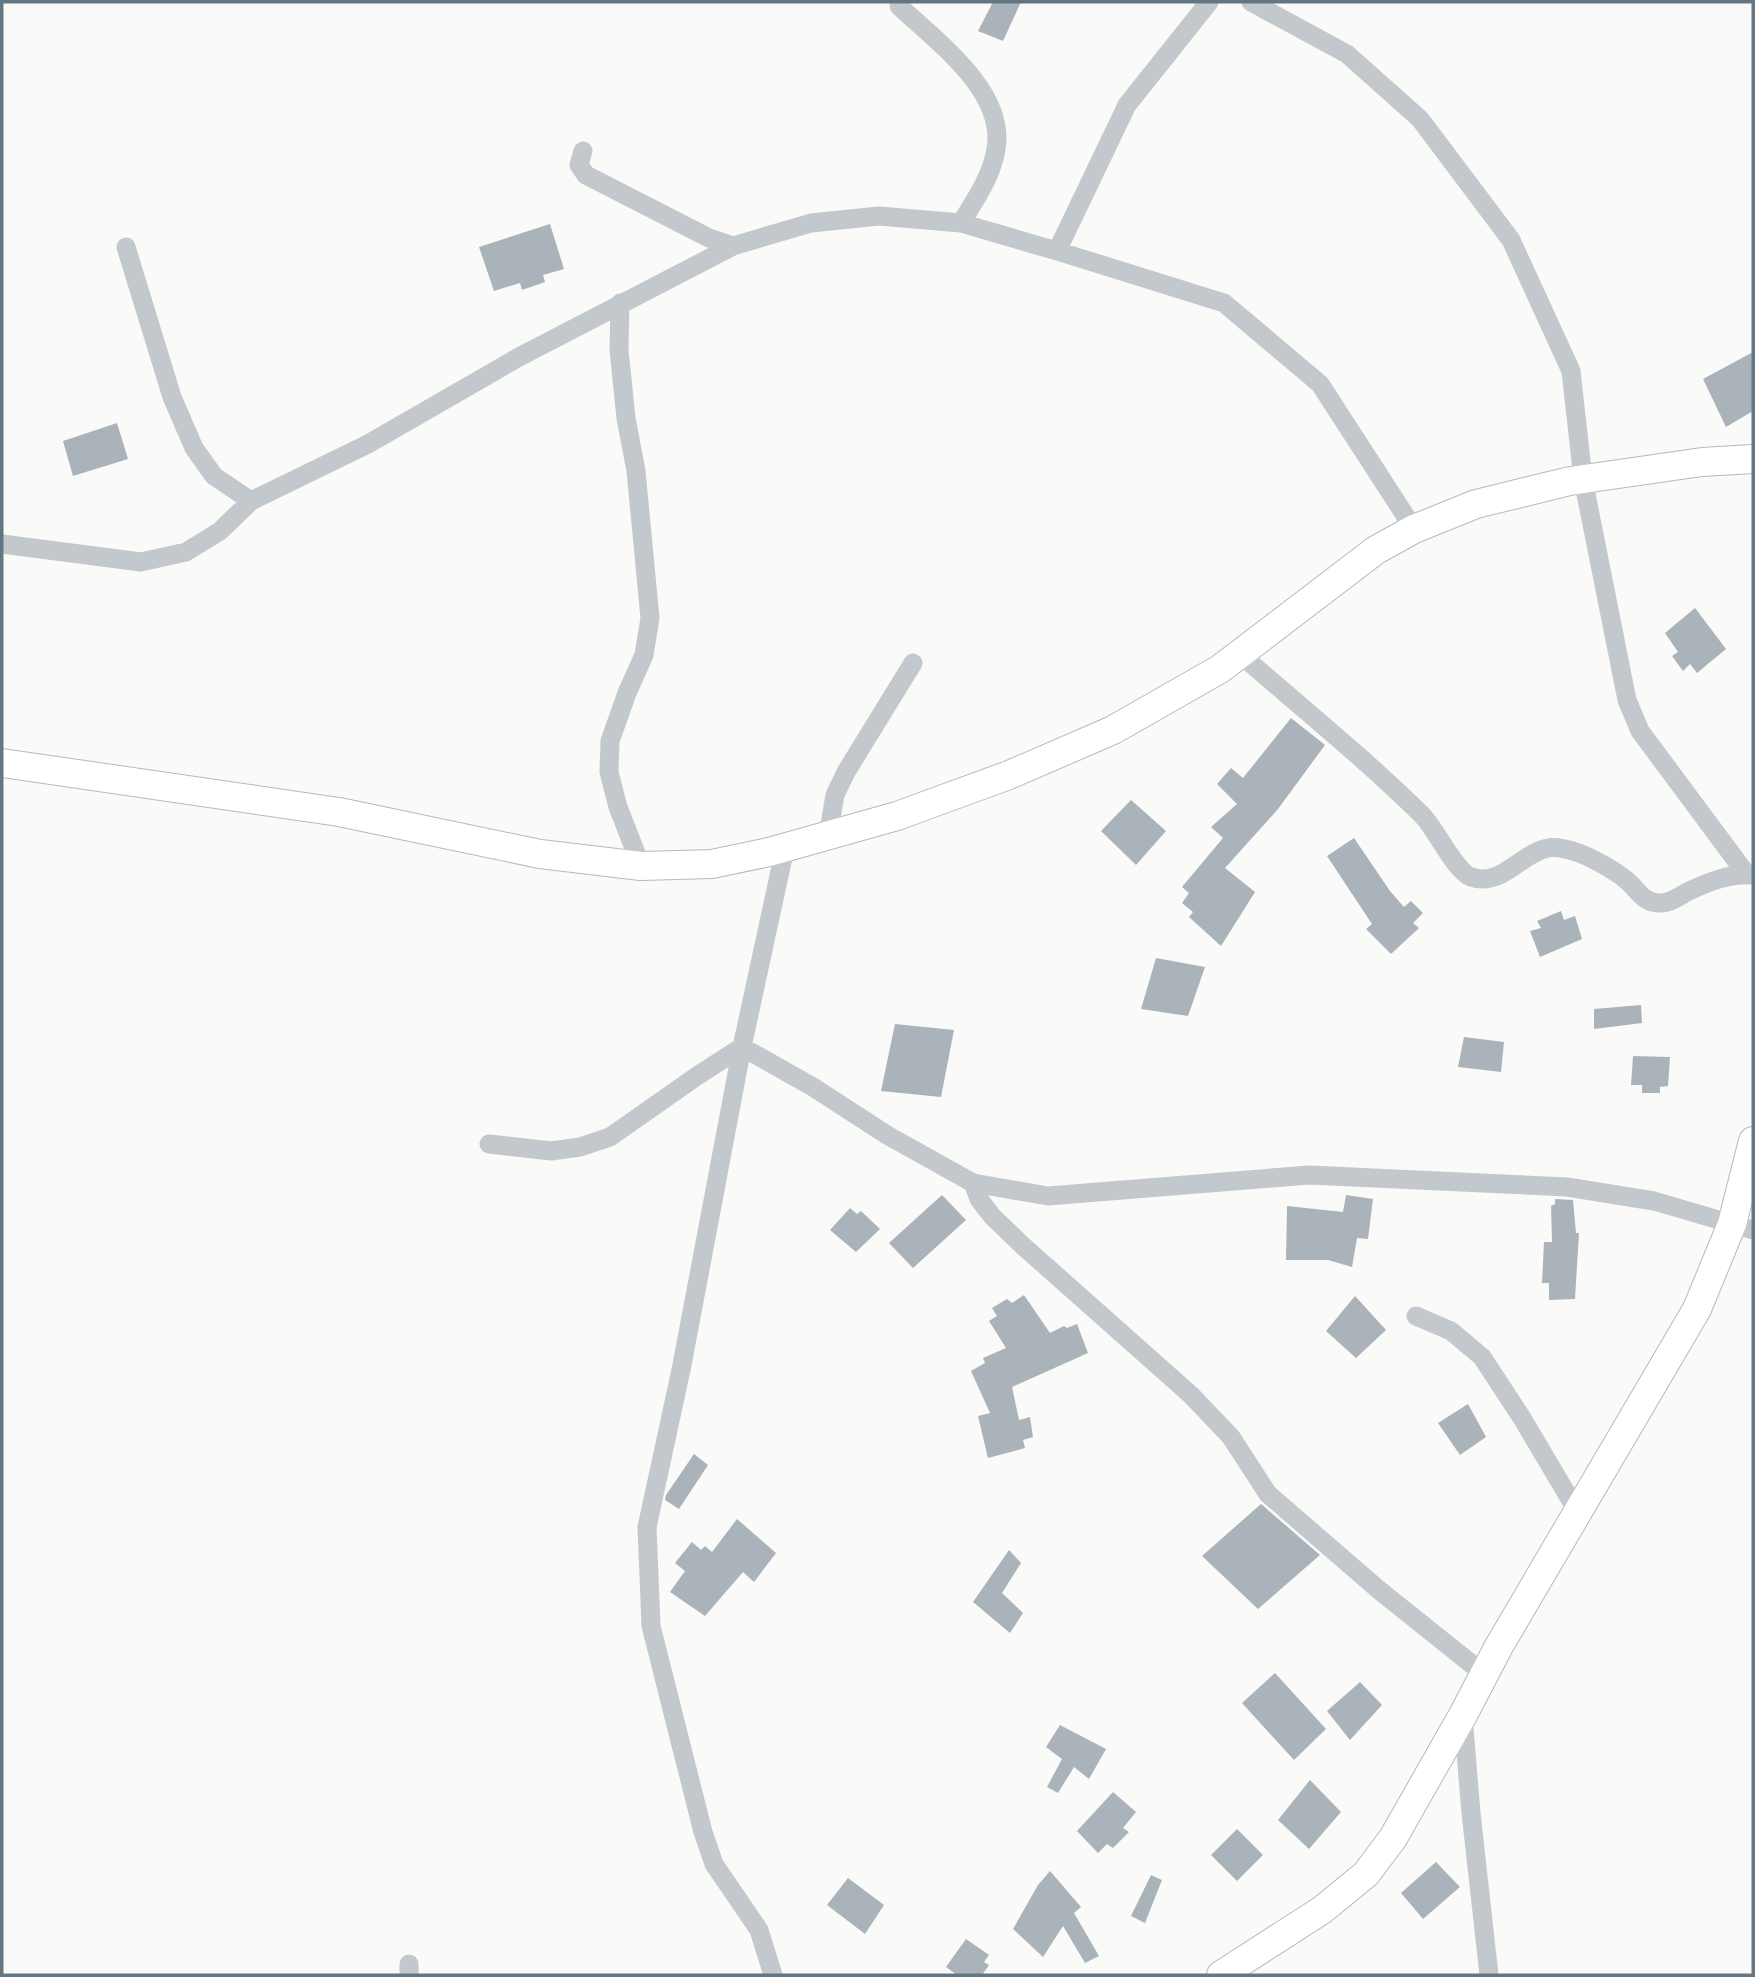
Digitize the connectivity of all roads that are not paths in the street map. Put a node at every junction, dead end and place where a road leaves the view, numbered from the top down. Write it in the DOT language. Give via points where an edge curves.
graph roads {
  1 [pos="1209,2"];
  2 [pos="1251,2"];
  3 [pos="899,6"];
  4 [pos="583,151"];
  5 [pos="961,223"];
  6 [pos="733,246"];
  7 [pos="127,247"];
  8 [pos="1057,251"];
  9 [pos="620,303"];
  10 [pos="1753,459"];
  11 [pos="1583,479"];
  12 [pos="251,501"];
  13 [pos="1414,529"];
  14 [pos="2,544"];
  15 [pos="1240,654"];
  16 [pos="913,663"];
  17 [pos="2,763"];
  18 [pos="828,836"];
  19 [pos="785,848"];
  20 [pos="641,866"];
  21 [pos="1750,875"];
  22 [pos="742,1047"];
  23 [pos="1753,1141"];
  24 [pos="489,1144"];
  25 [pos="974,1183"];
  26 [pos="1742,1227"];
  27 [pos="1416,1316"];
  28 [pos="1577,1510"];
  29 [pos="1484,1674"];
  30 [pos="1463,1715"];
  31 [pos="773,1975"];
  32 [pos="1221,1975"];
  33 [pos="1489,1975"];
  1 -- 8 [label="street" via="1127,105"];
  2 -- 11 [label="street" via="1347,54 1420,119 1511,240 1571,371"];
  3 -- 5 [label="street" via="960,63 984,95 996,121 996,149 985,183"];
  4 -- 6 [label="street" via="579,165 586,175"];
  5 -- 6 [label="street" via="879,216 838,220 811,223"];
  5 -- 8 [label="street"];
  6 -- 9 [label="street"];
  7 -- 12 [label="street" via="172,397 194,448 215,476"];
  8 -- 13 [label="street" via="1224,303 1320,384"];
  9 -- 12 [label="street" via="368,444"];
  9 -- 20 [label="street" via="619,350 650,618 644,655 610,741 609,772"];
  10 -- 11 [label="street"];
  11 -- 13 [label="street" via="1476,504"];
  11 -- 21 [label="street" via="1627,700 1640,731"];
  12 -- 14 [label="street" via="220,531 186,552 141,562"];
  13 -- 15 [label="street" via="1376,550"];
  15 -- 18 [label="street" via="1113,730 1009,775"];
  15 -- 21 [label="street" via="1410,803 1468,876 1483,880 1548,848 1564,849 1625,878 1656,904 1712,881"];
  16 -- 18 [label="street" via="840,783"];
  17 -- 20 [label="street" via="339,812 540,853"];
  18 -- 19 [label="street"];
  19 -- 20 [label="street" via="712,863"];
  19 -- 22 [label="street"];
  22 -- 24 [label="street" via="610,1138 551,1151"];
  22 -- 25 [label="street"];
  22 -- 31 [label="street" via="647,1527 651,1626 703,1832 714,1864 759,1930"];
  23 -- 26 [label="street"];
  25 -- 26 [label="street" via="1048,1196 1309,1175 1567,1186 1654,1201"];
  25 -- 29 [label="street" via="992,1216 1191,1395 1231,1437 1268,1494"];
  26 -- 28 [label="street"];
  27 -- 28 [label="street" via="1451,1331 1482,1357"];
  28 -- 29 [label="street"];
  29 -- 30 [label="street"];
  30 -- 32 [label="street" via="1393,1838 1366,1874 1322,1910"];
  30 -- 33 [label="street"];
}
